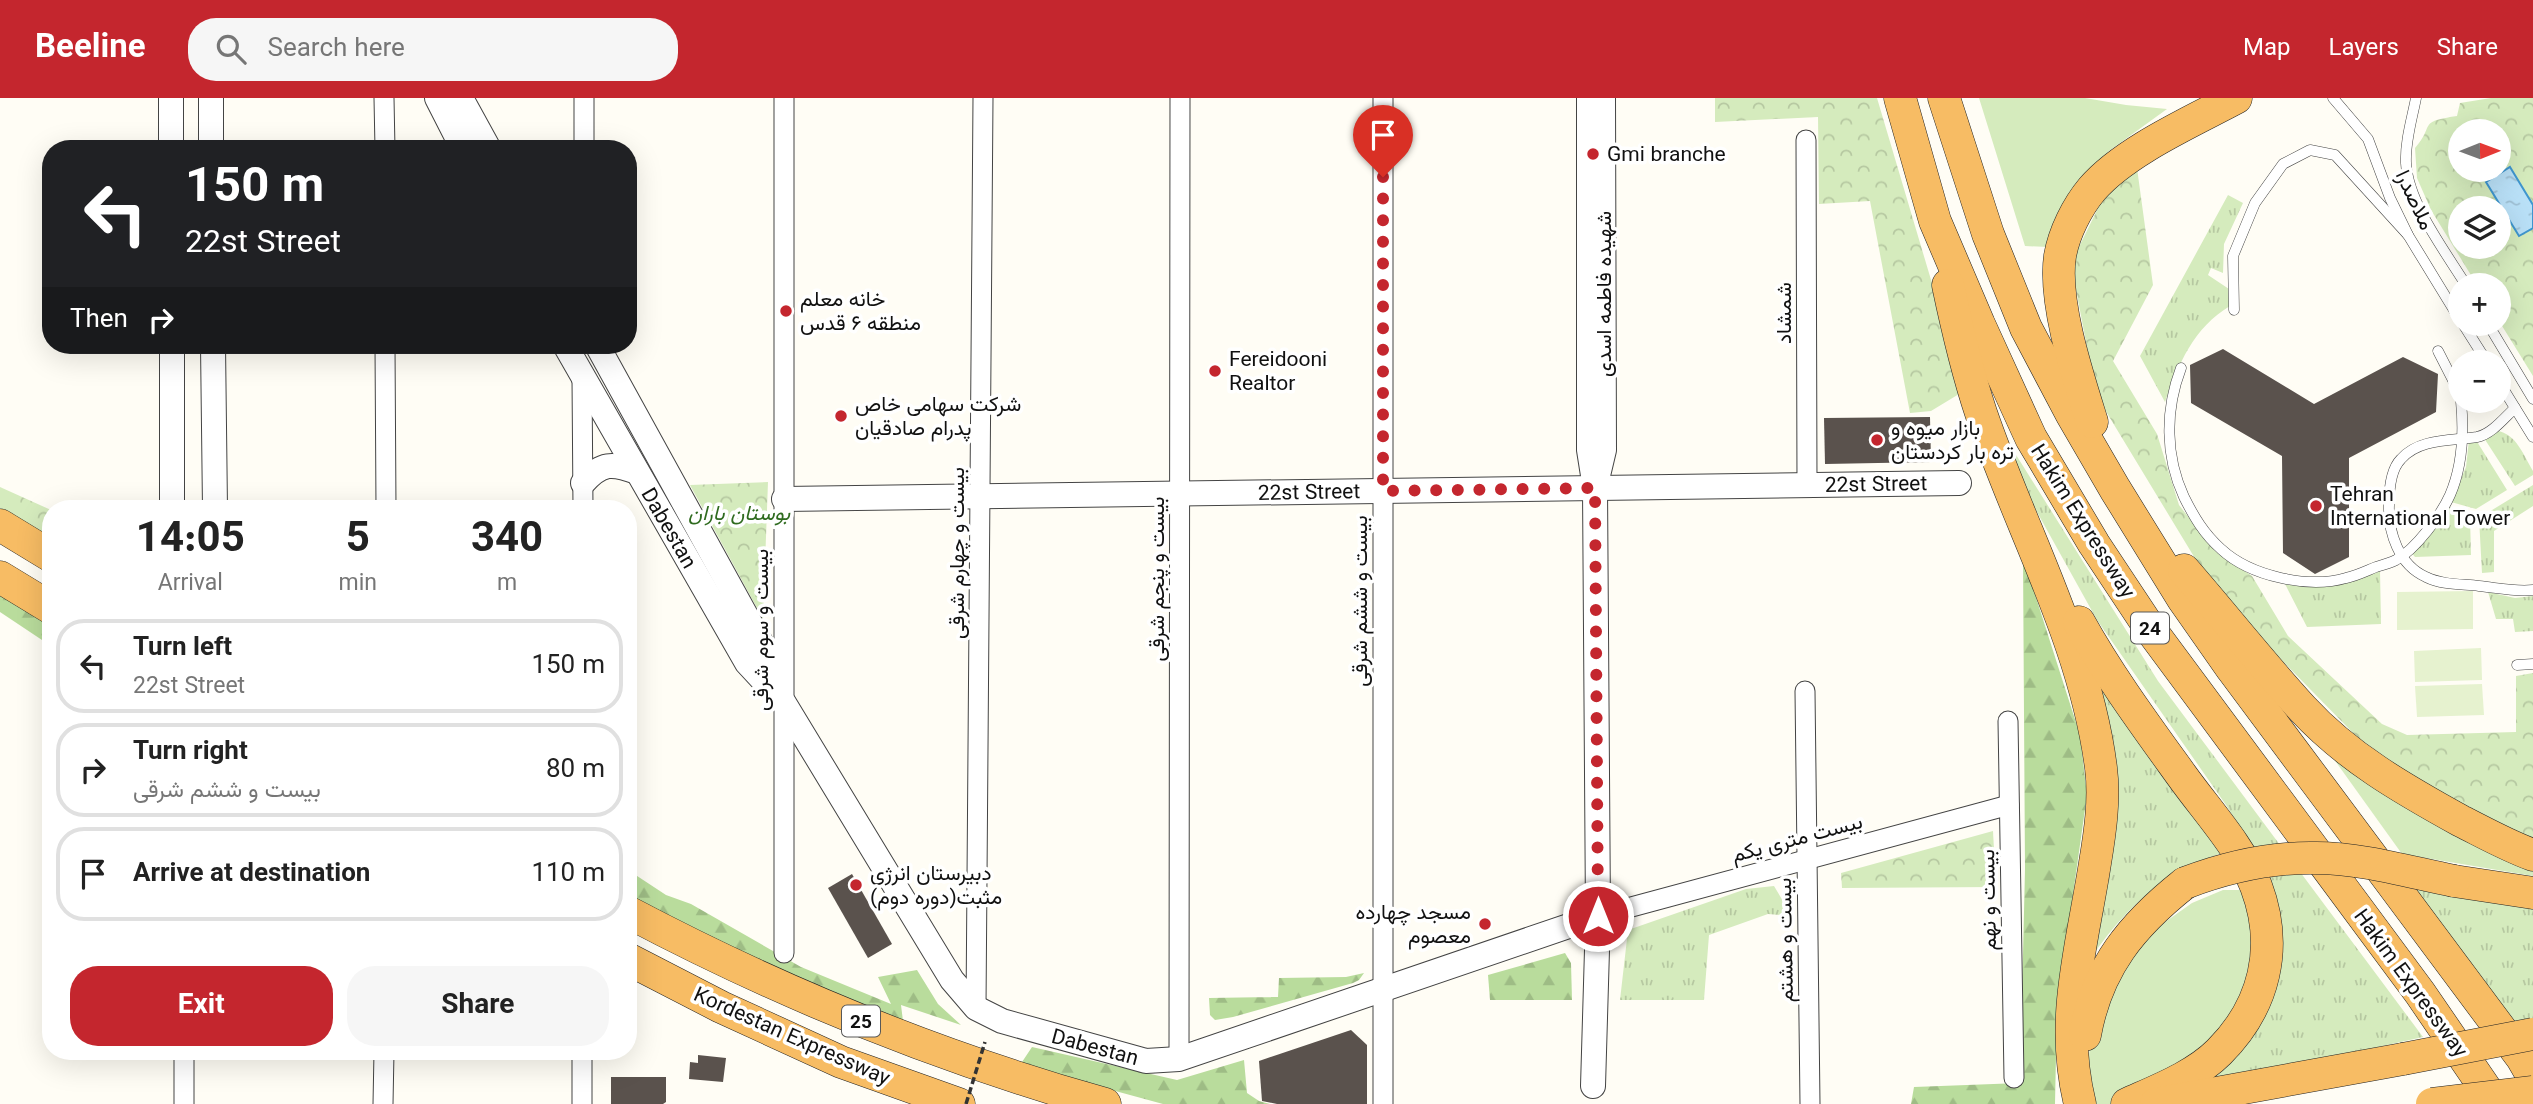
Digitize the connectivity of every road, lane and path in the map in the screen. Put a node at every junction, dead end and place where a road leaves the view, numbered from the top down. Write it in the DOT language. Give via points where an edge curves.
graph roads {
  1 [pos="171,98"];
  2 [pos="211,98"];
  3 [pos="384,98"];
  4 [pos="437,98"];
  5 [pos="461,98"];
  6 [pos="584,98"];
  7 [pos="784,98"];
  8 [pos="982,98"];
  9 [pos="1181,98"];
  10 [pos="1383,98"];
  11 [pos="1589,98"];
  12 [pos="1604,98"];
  13 [pos="1900,98"];
  14 [pos="1944,98"];
  15 [pos="2235,98"];
  16 [pos="2333,98"];
  17 [pos="2416,98"];
  18 [pos="171,140"];
  19 [pos="211,140"];
  20 [pos="385,140"];
  21 [pos="458,140"];
  22 [pos="484,140"];
  23 [pos="584,140"];
  24 [pos="1807,140"];
  25 [pos="1936,222"];
  26 [pos="2408,235"];
  27 [pos="2459,273"];
  28 [pos="2448,299"];
  29 [pos="2234,310"];
  30 [pos="2495,336"];
  31 [pos="2438,351"];
  32 [pos="172,354"];
  33 [pos="213,354"];
  34 [pos="386,354"];
  35 [pos="570,354"];
  36 [pos="582,354"];
  37 [pos="602,354"];
  38 [pos="2181,368"];
  39 [pos="2448,371"];
  40 [pos="582,378"];
  41 [pos="2533,398"];
  42 [pos="2511,402"];
  43 [pos="2515,408"];
  44 [pos="2462,413"];
  45 [pos="2464,436"];
  46 [pos="2533,437"];
  47 [pos="637,472"];
  48 [pos="583,483"];
  49 [pos="1959,483"];
  50 [pos="1807,485"];
  51 [pos="1595,488"];
  52 [pos="2115,489"];
  53 [pos="1383,491"];
  54 [pos="1180,494"];
  55 [pos="980,496"];
  56 [pos="784,499"];
  57 [pos="172,500"];
  58 [pos="215,500"];
  59 [pos="386,500"];
  60 [pos="583,500"];
  61 [pos="0,525"];
  62 [pos="2032,542"];
  63 [pos="42,551"];
  64 [pos="2402,556"];
  65 [pos="0,577"];
  66 [pos="2533,590"];
  67 [pos="42,603"];
  68 [pos="2533,664"];
  69 [pos="2517,665"];
  70 [pos="1805,691"];
  71 [pos="784,703"];
  72 [pos="2008,721"];
  73 [pos="2009,805"];
  74 [pos="2533,855"];
  75 [pos="1807,859"];
  76 [pos="2533,894"];
  77 [pos="1598,916"];
  78 [pos="637,917"];
  79 [pos="784,953"];
  80 [pos="637,964"];
  81 [pos="1383,988"];
  82 [pos="976,1008"];
  83 [pos="2533,1034"];
  84 [pos="985,1042"];
  85 [pos="1179,1059"];
  86 [pos="184,1060"];
  87 [pos="384,1060"];
  88 [pos="582,1060"];
  89 [pos="2533,1077"];
  90 [pos="2014,1078"];
  91 [pos="2533,1092"];
  92 [pos="1593,1098"];
  93 [pos="2078,1099"];
  94 [pos="184,1104"];
  95 [pos="383,1104"];
  96 [pos="582,1104"];
  97 [pos="959,1104"];
  98 [pos="966,1104"];
  99 [pos="1105,1104"];
  100 [pos="1383,1104"];
  101 [pos="1810,1104"];
  102 [pos="2127,1104"];
  103 [pos="2156,1104"];
  104 [pos="2432,1104"];
  105 [pos="2496,1104"];
  1 -- 18 [label="street"];
  2 -- 19 [label="street"];
  3 -- 20 [label="street"];
  4 -- 21 [label="street"];
  5 -- 22 [label="street"];
  6 -- 23 [label="street"];
  7 -- 56 [label="street, بیست و سوم شرقی"];
  8 -- 55 [label="street, بیست و چهارم شرقی"];
  9 -- 54 [label="street, بیست و پنجم شرقی"];
  10 -- 53 [label="street, بیست و ششم شرقی"];
  11 -- 51 [label="street, شهیده فاطمه اسدی" via="1589,450"];
  12 -- 51 [label="street, شهیده فاطمه اسدی" via="1604,450"];
  13 -- 25 [label="highway, Hakim Expressway / 24"];
  14 -- 52 [label="highway, Hakim Expressway / 24" via="1988,234 2026,328"];
  15 -- 52 [label="highway" via="2150,145 2108,175 2078,209 2060,256 2060,289 2073,356"];
  16 -- 26 [label="lane, ملاصدرا" via="2368,139"];
  17 -- 27 [label="lane, ملاصدرا" via="2407,142 2409,181"];
  24 -- 50 [label="street, شمشاد"];
  25 -- 62 [label="highway" via="1958,332 1981,413"];
  25 -- 105 [label="highway, Hakim Expressway / 24" via="2031,438 2094,544 2151,630 2420,993"];
  26 -- 28 [label="lane, ملاصدرا"];
  26 -- 29 [label="lane" via="2335,155 2310,150 2283,164 2255,203 2234,256"];
  30 -- 41 [label="lane"];
  31 -- 39 [label="lane"];
  32 -- 57 [label="street"];
  33 -- 58 [label="street"];
  34 -- 59 [label="street"];
  35 -- 40 [label="street, Dabestan"];
  36 -- 40 [label="street"];
  37 -- 71 [label="street, Dabestan" via="765,650"];
  38 -- 64 [label="lane" via="2168,437 2177,482 2196,521 2222,551 2258,572 2314,582 2344,579"];
  40 -- 47 [label="street, Dabestan"];
  40 -- 48 [label="street"];
  42 -- 43 [label="lane"];
  43 -- 45 [label="lane" via="2487,433"];
  43 -- 46 [label="lane"];
  44 -- 45 [label="lane"];
  45 -- 64 [label="lane" via="2450,495 2426,533"];
  45 -- 64 [label="lane" via="2417,448 2400,459 2389,486 2389,513"];
  47 -- 48 [label="street" via="621,466 601,467"];
  47 -- 71 [label="street, Dabestan" via="747,663"];
  48 -- 60 [label="street"];
  49 -- 50 [label="street, 22st Street"];
  50 -- 51 [label="street, 22st Street"];
  51 -- 53 [label="street, 22st Street"];
  51 -- 77 [label="street, شهیده فاطمه اسدی"];
  52 -- 74 [label="highway" via="2303,709 2350,752 2424,801"];
  52 -- 89 [label="highway, Hakim Expressway / 24" via="2232,669"];
  53 -- 54 [label="street, 22st Street"];
  53 -- 81 [label="street, بیست و ششم شرقی"];
  54 -- 55 [label="street, 22st Street"];
  54 -- 85 [label="street, بیست و پنجم شرقی"];
  55 -- 56 [label="street, 22st Street"];
  55 -- 82 [label="street, بیست و چهارم شرقی"];
  56 -- 71 [label="street, بیست و سوم شرقی"];
  61 -- 63 [label="highway"];
  62 -- 93 [label="highway" via="2083,681 2102,772 2097,851 2071,1005 2070,1044"];
  62 -- 102 [label="highway" via="2101,662 2235,849 2255,885 2267,935 2258,998 2218,1054"];
  64 -- 66 [label="lane" via="2413,569 2441,582"];
  65 -- 67 [label="highway"];
  68 -- 69 [label="lane"];
  70 -- 75 [label="street, بیست و هشتم"];
  71 -- 79 [label="street, بیست و سوم شرقی"];
  71 -- 82 [label="street, Dabestan" via="952,979"];
  72 -- 73 [label="street, بیست و نهم"];
  73 -- 75 [label="street, بیست متری یکم"];
  73 -- 90 [label="street, بیست و نهم"];
  75 -- 77 [label="street, بیست متری یکم"];
  75 -- 101 [label="street, بیست و هشتم"];
  76 -- 93 [label="highway, bridge" via="2318,858 2222,869 2185,883 2152,908 2107,968 2088,1019"];
  77 -- 81 [label="street, Dabestan"];
  77 -- 92 [label="street, شهیده فاطمه اسدی"];
  78 -- 99 [label="highway, Kordestan Expressway / 25" via="884,1031"];
  80 -- 97 [label="highway, Kordestan Expressway / 25" via="841,1062"];
  81 -- 85 [label="street, Dabestan"];
  81 -- 100 [label="street, بیست و ششم شرقی"];
  82 -- 85 [label="street, Dabestan" via="1021,1028 1146,1061"];
  83 -- 103 [label="highway, bridge"];
  84 -- 98 [label="path, bridge"];
  86 -- 94 [label="street"];
  87 -- 95 [label="street"];
  88 -- 96 [label="street"];
  91 -- 104 [label="highway, bridge"];
}
